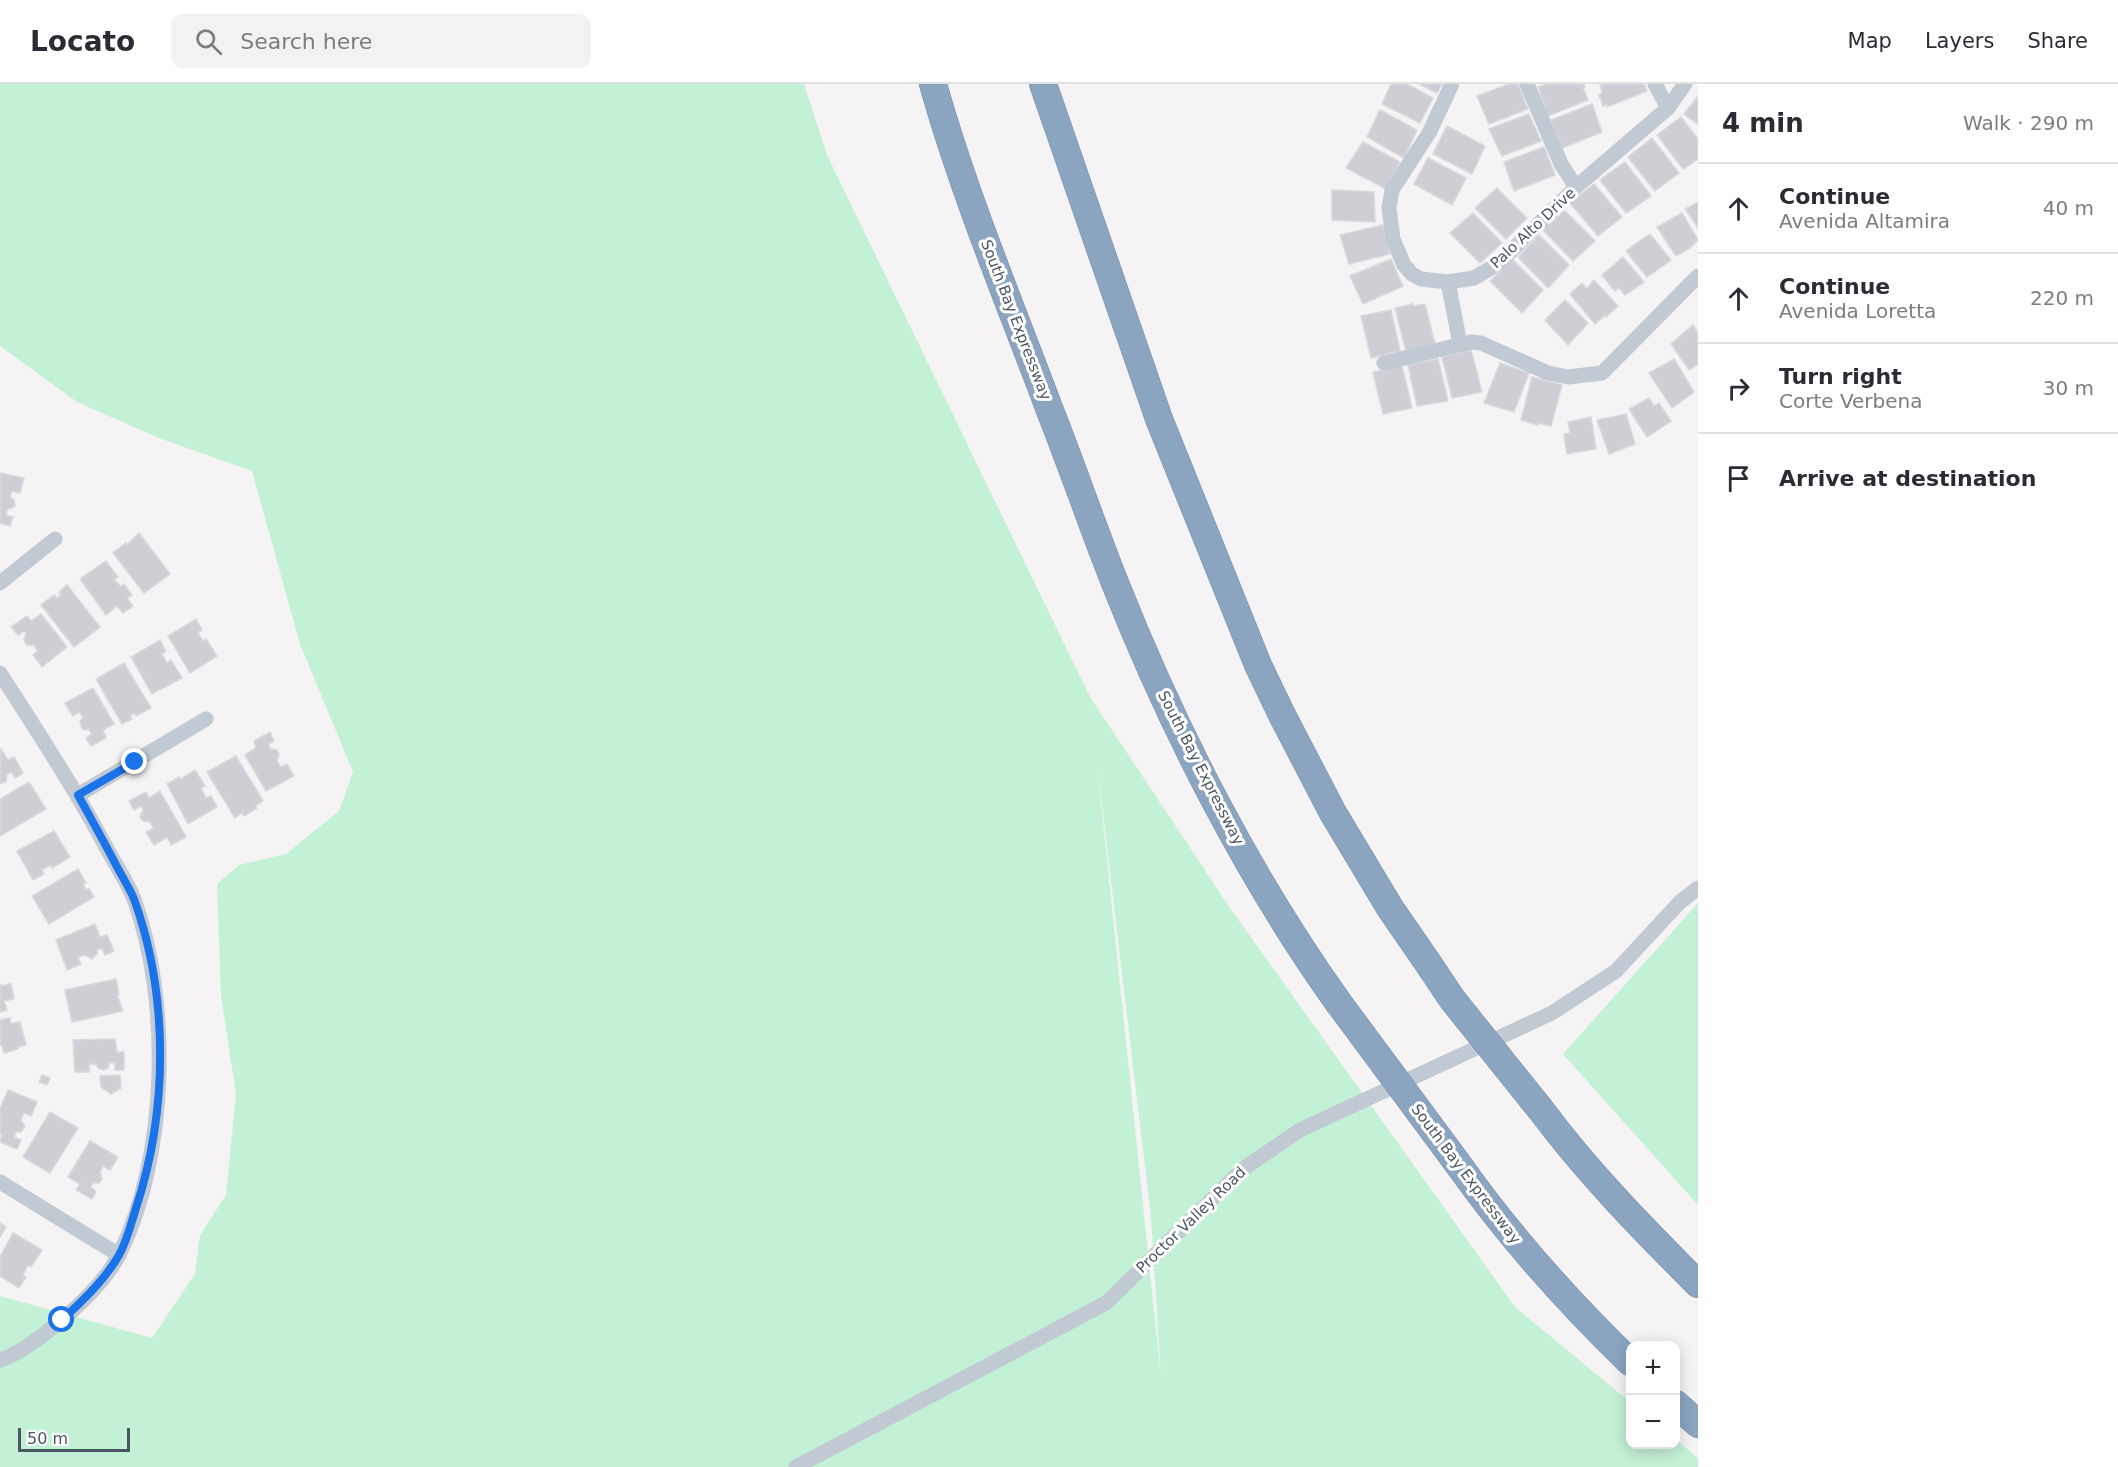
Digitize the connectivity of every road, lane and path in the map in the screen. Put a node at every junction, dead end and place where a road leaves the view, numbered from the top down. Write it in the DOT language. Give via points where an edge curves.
graph roads {
  1 [pos="933,84"];
  2 [pos="1043,84"];
  3 [pos="1452,84"];
  4 [pos="1527,84"];
  5 [pos="1655,84"];
  6 [pos="1684,84"];
  7 [pos="1668,108"];
  8 [pos="1576,187"];
  9 [pos="1698,276"];
  10 [pos="1448,282"];
  11 [pos="1460,344"];
  12 [pos="1384,363"];
  13 [pos="55,539"];
  14 [pos="0,583"];
  15 [pos="0,673"];
  16 [pos="206,720"];
  17 [pos="78,795"];
  18 [pos="1698,888"];
  19 [pos="0,1182"];
  20 [pos="119,1255"];
  21 [pos="1698,1284"];
  22 [pos="1626,1358"];
  23 [pos="0,1360"];
  24 [pos="1680,1408"];
  25 [pos="1698,1424"];
  26 [pos="796,1467"];
  1 -- 22 [label="highway, South Bay Expressway, bridge" via="969,195 1094,530 1143,650 1231,828 1312,967 1458,1164 1517,1243"];
  2 -- 21 [label="highway, bridge" via="1159,418 1258,665 1333,813 1390,908 1452,999 1566,1144"];
  3 -- 10 [label="street, Palo Alto Drive" via="1429,133 1392,190 1389,208 1393,239 1404,265 1421,279"];
  4 -- 8 [label="street" via="1561,165"];
  5 -- 7 [label="street"];
  6 -- 7 [label="street, Palo Alto Drive"];
  7 -- 8 [label="street, Palo Alto Drive"];
  8 -- 10 [label="street, Palo Alto Drive" via="1498,264 1474,278"];
  9 -- 11 [label="street" via="1602,373 1568,377 1548,373 1481,343"];
  10 -- 11 [label="street"];
  11 -- 12 [label="street"];
  13 -- 14 [label="street"];
  15 -- 17 [label="street"];
  16 -- 17 [label="street"];
  17 -- 20 [label="street" via="133,897 149,956 158,1016 159,1077 153,1138 140,1197"];
  18 -- 26 [label="street, Proctor Valley Road" via="1616,971 1552,1013 1300,1130 1243,1169 1106,1303"];
  19 -- 20 [label="street"];
  20 -- 23 [label="street" via="62,1320"];
  24 -- 25 [label="highway"];
}
